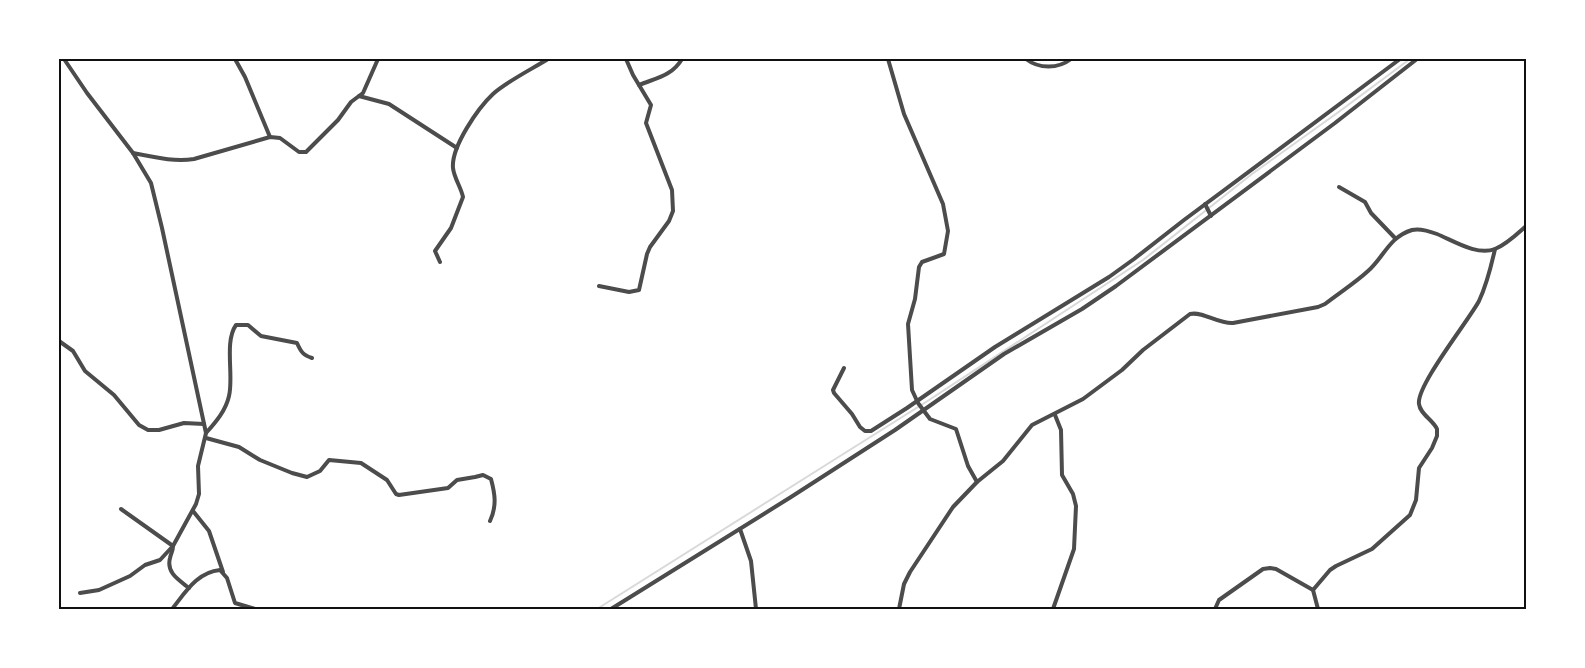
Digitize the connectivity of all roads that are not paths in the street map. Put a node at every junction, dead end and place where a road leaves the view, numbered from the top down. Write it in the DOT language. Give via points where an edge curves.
graph roads {
  1 [pos="64,59"];
  2 [pos="235,59"];
  3 [pos="378,59"];
  4 [pos="548,59"];
  5 [pos="626,59"];
  6 [pos="682,59"];
  7 [pos="888,59"];
  8 [pos="1026,59"];
  9 [pos="1071,59"];
  10 [pos="1400,59"];
  11 [pos="1417,59"];
  12 [pos="639,85"];
  13 [pos="359,96"];
  14 [pos="270,137"];
  15 [pos="457,148"];
  16 [pos="133,153"];
  17 [pos="1339,187"];
  18 [pos="1205,204"];
  19 [pos="1211,216"];
  20 [pos="1526,226"];
  21 [pos="1395,238"];
  22 [pos="1495,249"];
  23 [pos="440,262"];
  24 [pos="599,286"];
  25 [pos="59,341"];
  26 [pos="312,358"];
  27 [pos="844,368"];
  28 [pos="917,402"];
  29 [pos="922,409"];
  30 [pos="1055,414"];
  31 [pos="204,424"];
  32 [pos="206,433"];
  33 [pos="206,438"];
  34 [pos="977,482"];
  35 [pos="121,509"];
  36 [pos="193,511"];
  37 [pos="490,520"];
  38 [pos="740,529"];
  39 [pos="173,546"];
  40 [pos="223,572"];
  41 [pos="189,588"];
  42 [pos="1313,590"];
  43 [pos="80,592"];
  44 [pos="172,609"];
  45 [pos="255,609"];
  46 [pos="611,609"];
  47 [pos="756,609"];
  48 [pos="899,609"];
  49 [pos="1053,609"];
  50 [pos="1215,609"];
  51 [pos="1318,609"];
  1 -- 16 [label="street"];
  2 -- 14 [label="street"];
  3 -- 13 [label="street"];
  4 -- 15 [label="street" via="493,94 469,124"];
  5 -- 12 [label="street"];
  6 -- 12 [label="street" via="669,74"];
  7 -- 28 [label="street" via="904,114 943,204 948,231 944,254 920,264 909,319 910,385"];
  8 -- 9 [label="street" via="1048,67"];
  10 -- 18 [label="street"];
  11 -- 19 [label="street"];
  12 -- 24 [label="street" via="651,105 646,123 672,190 673,211 650,246 639,290 629,292"];
  13 -- 14 [label="street" via="306,152 299,152 280,138"];
  13 -- 15 [label="street" via="389,104"];
  14 -- 16 [label="street" via="182,161"];
  15 -- 23 [label="street" via="453,168 463,197 451,228 435,251"];
  16 -- 31 [label="street" via="153,192"];
  17 -- 21 [label="street" via="1365,202"];
  18 -- 19 [label="street"];
  18 -- 28 [label="street" via="1109,277 995,347"];
  19 -- 29 [label="street" via="1082,309 1004,354"];
  20 -- 22 [label="street"];
  21 -- 22 [label="street" via="1412,230 1422,230 1473,249"];
  21 -- 30 [label="street" via="1368,271 1322,306 1233,323 1190,314 1122,370 1077,403"];
  22 -- 42 [label="street" via="1478,302 1436,365 1418,403 1437,429 1432,448 1419,468 1414,508 1406,520 1378,544 1336,566"];
  25 -- 31 [label="street" via="73,351 85,371 114,395 138,425 158,430 184,423"];
  26 -- 32 [label="street" via="301,352 297,343 261,336 248,324 236,325 231,343 228,402"];
  27 -- 28 [label="street" via="834,393 865,431"];
  28 -- 29 [label="street"];
  29 -- 34 [label="street" via="934,421 956,429"];
  29 -- 38 [label="street"];
  30 -- 34 [label="street" via="1032,425 1003,461"];
  30 -- 49 [label="street" via="1061,430 1062,475 1076,506 1074,549"];
  31 -- 32 [label="street"];
  32 -- 33 [label="street"];
  33 -- 36 [label="street" via="199,457 198,494"];
  33 -- 37 [label="street" via="239,447 260,460 308,477 320,471 329,460 361,463 387,480 399,495 448,488 456,480 484,475 491,479 495,498"];
  34 -- 48 [label="street" via="953,507 910,572"];
  35 -- 39 [label="street"];
  36 -- 39 [label="street"];
  36 -- 40 [label="street" via="209,531"];
  38 -- 46 [label="street"];
  38 -- 47 [label="street" via="751,561"];
  39 -- 41 [label="street" via="170,570"];
  39 -- 43 [label="street" via="160,560 145,565 130,576 99,590"];
  40 -- 41 [label="street" via="215,570 203,575"];
  40 -- 45 [label="street" via="235,603"];
  41 -- 44 [label="street"];
  42 -- 50 [label="street" via="1270,568 1219,600"];
  42 -- 51 [label="street"];
}
